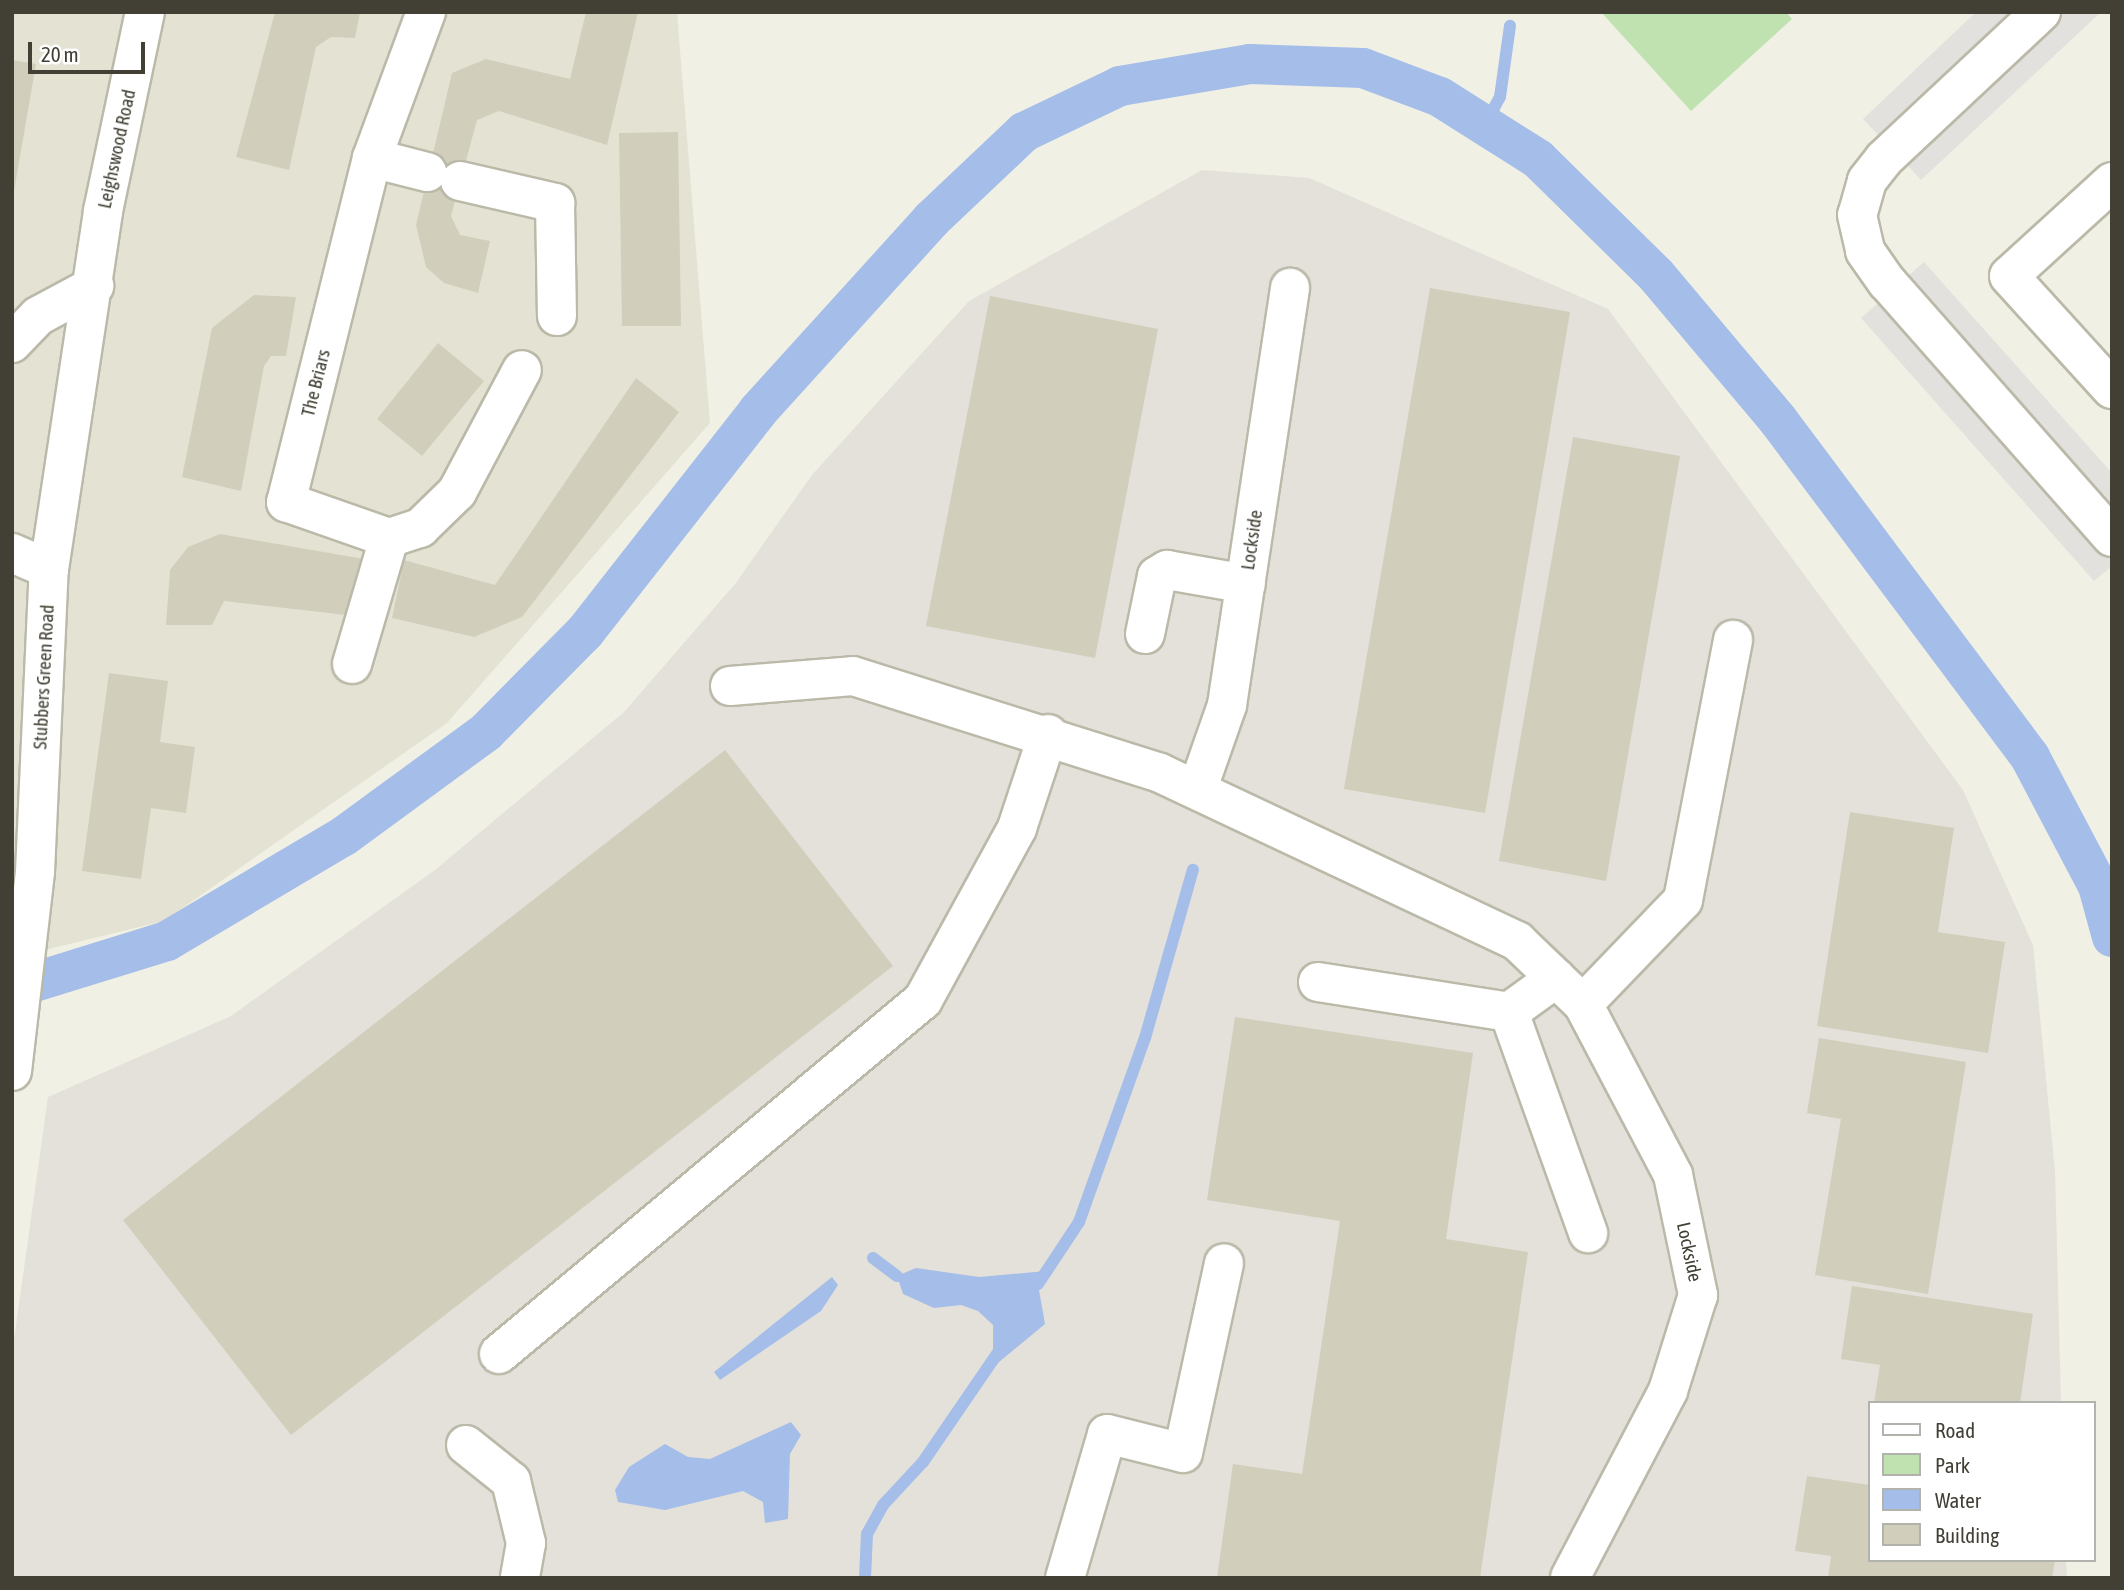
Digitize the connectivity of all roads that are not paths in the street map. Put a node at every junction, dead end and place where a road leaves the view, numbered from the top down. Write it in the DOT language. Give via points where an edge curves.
graph roads {
  1 [pos="145,12"];
  2 [pos="426,12"];
  3 [pos="2042,12"];
  4 [pos="372,158"];
  5 [pos="2112,182"];
  6 [pos="94,286"];
  7 [pos="1290,288"];
  8 [pos="558,316"];
  9 [pos="12,343"];
  10 [pos="522,370"];
  11 [pos="2112,389"];
  12 [pos="2112,537"];
  13 [pos="389,538"];
  14 [pos="12,553"];
  15 [pos="49,569"];
  16 [pos="1245,584"];
  17 [pos="1145,634"];
  18 [pos="1733,640"];
  19 [pos="352,664"];
  20 [pos="730,686"];
  21 [pos="1048,734"];
  22 [pos="1198,788"];
  23 [pos="1556,978"];
  24 [pos="1318,982"];
  25 [pos="1583,1004"];
  26 [pos="1509,1012"];
  27 [pos="12,1070"];
  28 [pos="1588,1233"];
  29 [pos="1224,1263"];
  30 [pos="499,1354"];
  31 [pos="466,1445"];
  32 [pos="520,1578"];
  33 [pos="1065,1578"];
  34 [pos="1570,1578"];
  1 -- 6 [label="street, Leighswood Road" via="103,211"];
  2 -- 4 [label="street, The Briars"];
  3 -- 12 [label="street" via="1884,159 1867,181 1857,215 1865,251 1887,282"];
  4 -- 8 [label="street" via="555,203"];
  4 -- 13 [label="street, The Briars" via="286,502"];
  5 -- 11 [label="street" via="2009,276"];
  6 -- 9 [label="street" via="38,316"];
  6 -- 15 [label="street, Stubbers Green Road"];
  7 -- 16 [label="street, Lockside"];
  10 -- 13 [label="street" via="457,492 420,527"];
  13 -- 19 [label="street"];
  14 -- 15 [label="street"];
  15 -- 27 [label="street, Stubbers Green Road" via="35,872"];
  16 -- 17 [label="street" via="1167,570 1157,576"];
  16 -- 22 [label="street, Lockside" via="1227,705"];
  18 -- 25 [label="street" via="1682,900"];
  20 -- 21 [label="street, Lockside" via="853,676"];
  21 -- 22 [label="street, Lockside"];
  21 -- 30 [label="street" via="1017,828 923,1000"];
  22 -- 23 [label="street, Lockside" via="1517,941"];
  23 -- 25 [label="street, Lockside"];
  23 -- 26 [label="street"];
  24 -- 26 [label="street"];
  25 -- 34 [label="street, Lockside" via="1672,1175 1698,1295 1668,1391"];
  26 -- 28 [label="street"];
  29 -- 33 [label="street" via="1183,1453 1107,1434"];
  31 -- 32 [label="street" via="510,1481 526,1543"];
}
